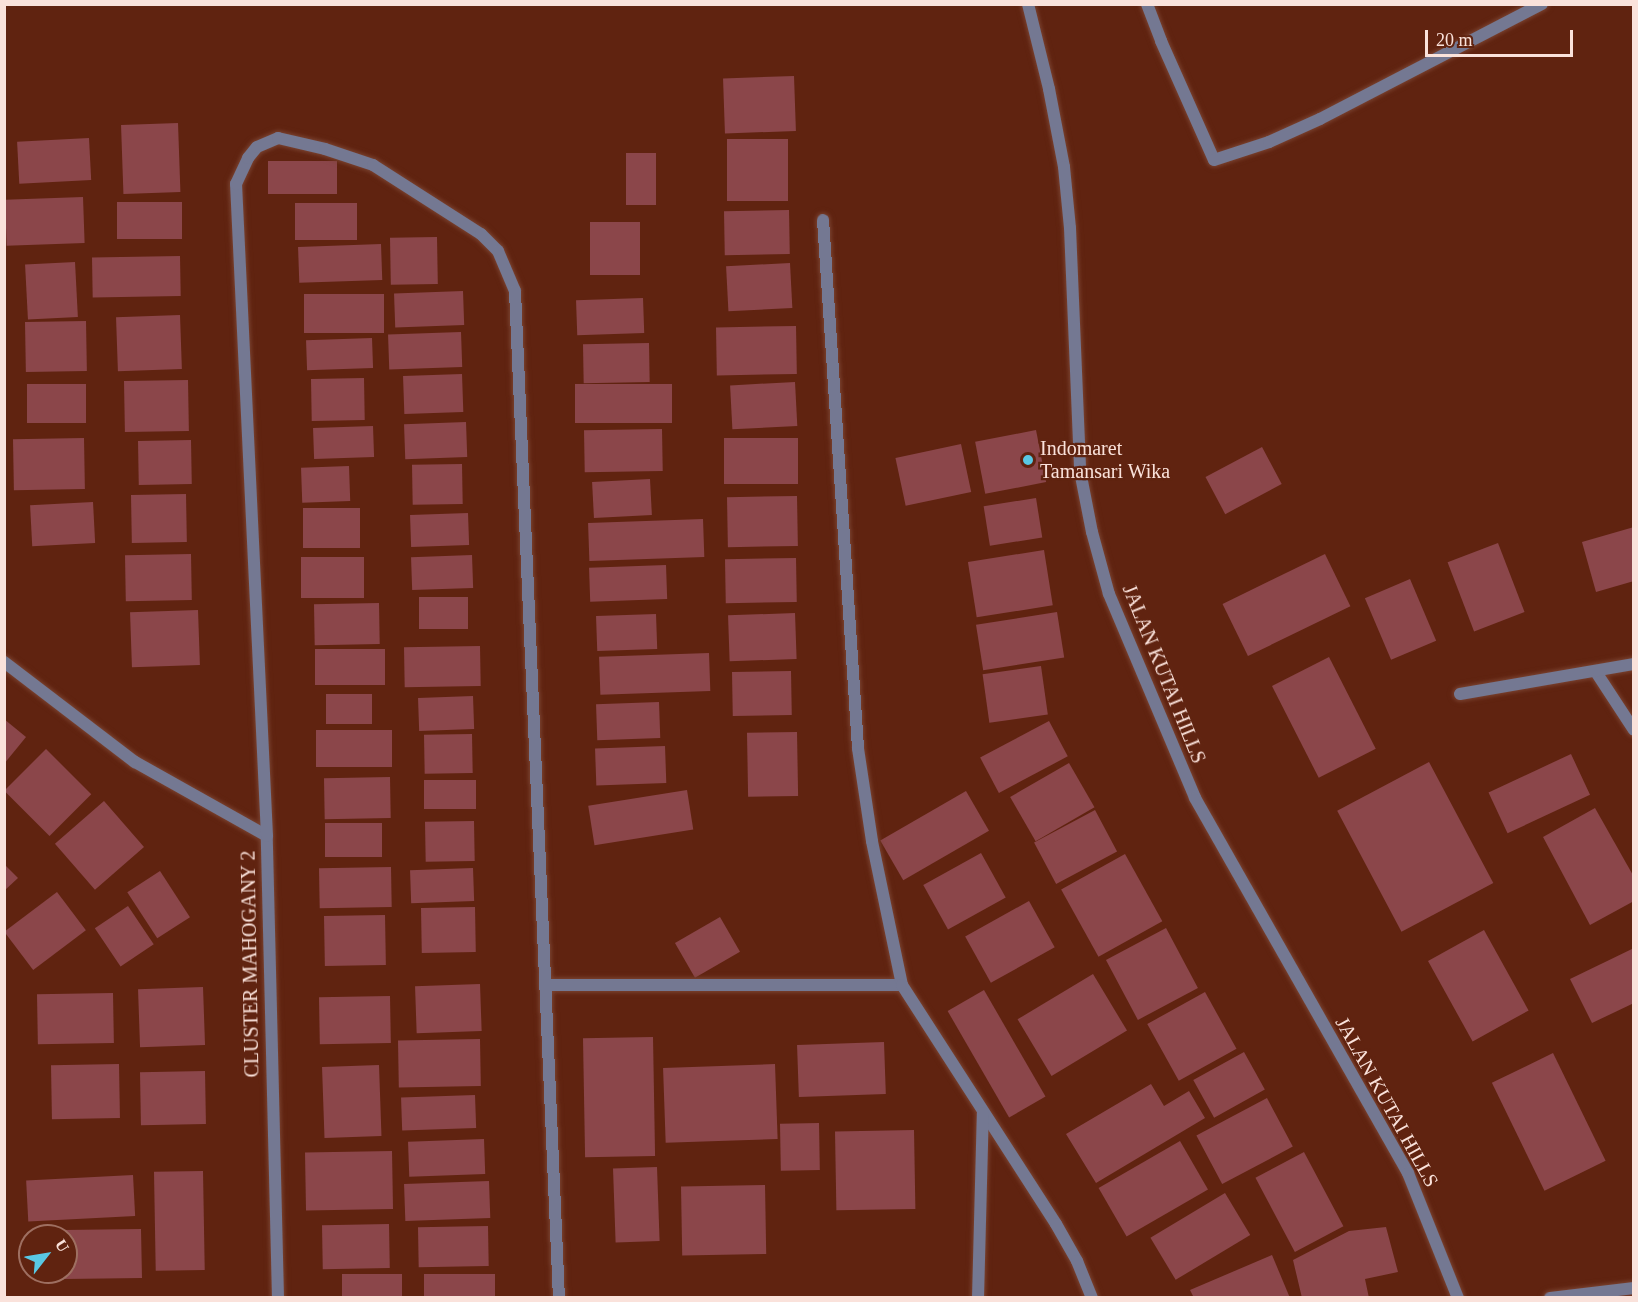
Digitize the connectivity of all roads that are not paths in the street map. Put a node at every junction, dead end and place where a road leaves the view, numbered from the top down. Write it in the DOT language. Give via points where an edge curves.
graph roads {
  1 [pos="1028,4"];
  2 [pos="1147,4"];
  3 [pos="1542,4"];
  4 [pos="823,220"];
  5 [pos="4,662"];
  6 [pos="1634,664"];
  7 [pos="1596,672"];
  8 [pos="1460,694"];
  9 [pos="1634,730"];
  10 [pos="267,836"];
  11 [pos="545,985"];
  12 [pos="902,985"];
  13 [pos="983,1112"];
  14 [pos="1634,1288"];
  15 [pos="278,1298"];
  16 [pos="559,1298"];
  17 [pos="978,1298"];
  18 [pos="1092,1298"];
  19 [pos="1458,1298"];
  20 [pos="1550,1298"];
  1 -- 19 [label="street, JALAN KUTAI HILLS" via="1064,167 1080,471 1109,594 1195,798 1408,1173"];
  2 -- 3 [label="street" via="1214,160 1269,142 1320,119"];
  4 -- 12 [label="street" via="858,748 872,841"];
  5 -- 10 [label="street, CLUSTER MAHOGANY 2" via="135,762"];
  6 -- 7 [label="street"];
  7 -- 8 [label="street"];
  7 -- 9 [label="street"];
  10 -- 11 [label="street" via="236,184 257,147 278,138 373,165 481,234 498,251 515,291"];
  10 -- 15 [label="street, CLUSTER MAHOGANY 2"];
  11 -- 12 [label="street"];
  11 -- 16 [label="street"];
  12 -- 13 [label="street"];
  13 -- 17 [label="street"];
  13 -- 18 [label="street" via="1056,1224"];
  14 -- 20 [label="street"];
}
